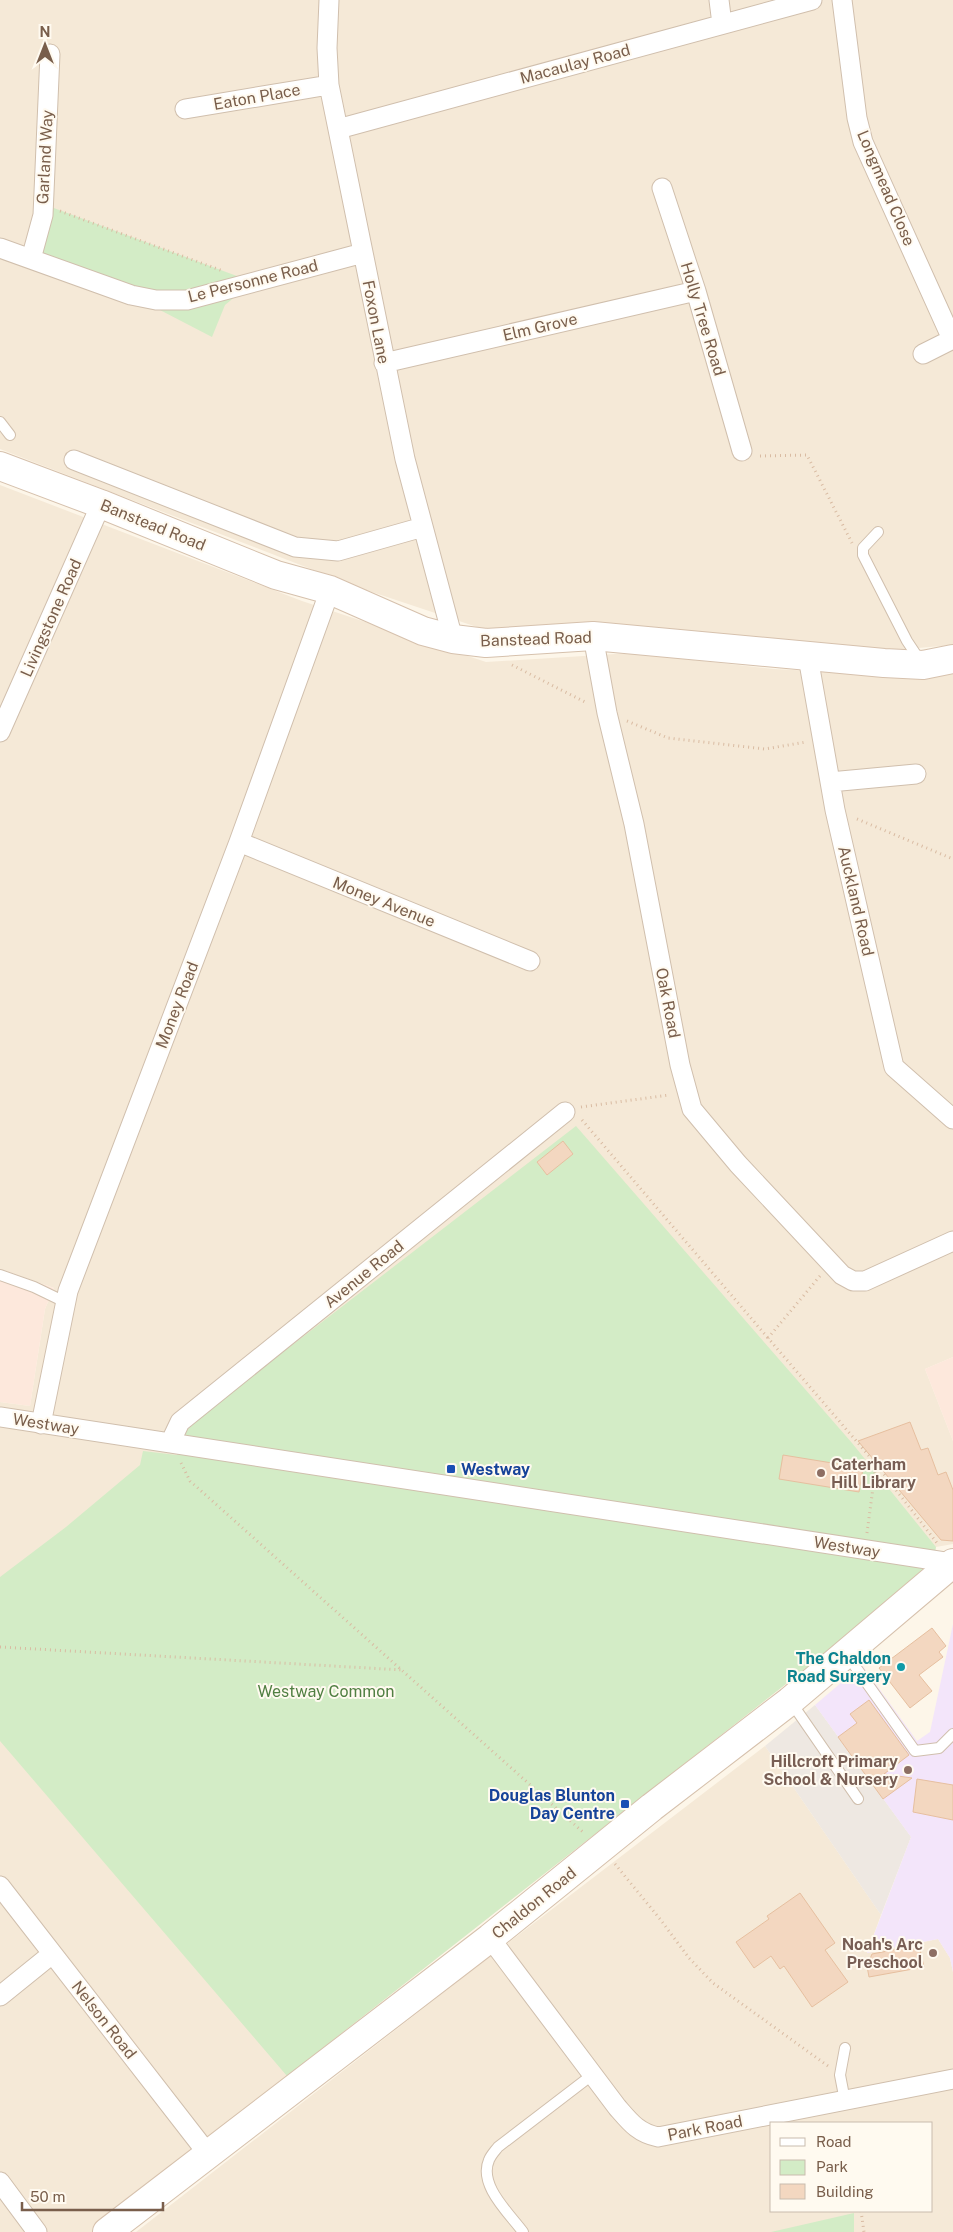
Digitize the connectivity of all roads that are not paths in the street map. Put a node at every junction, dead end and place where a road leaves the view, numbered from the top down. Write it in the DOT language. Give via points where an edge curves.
graph roads {
  1 [pos="329,0"];
  2 [pos="719,0"];
  3 [pos="812,0"];
  4 [pos="842,0"];
  5 [pos="722,24"];
  6 [pos="50,54"];
  7 [pos="329,85"];
  8 [pos="185,109"];
  9 [pos="338,129"];
  10 [pos="662,188"];
  11 [pos="0,248"];
  12 [pos="363,253"];
  13 [pos="31,259"];
  14 [pos="696,292"];
  15 [pos="953,339"];
  16 [pos="923,354"];
  17 [pos="384,363"];
  18 [pos="0,422"];
  19 [pos="10,435"];
  20 [pos="742,451"];
  21 [pos="74,460"];
  22 [pos="0,466"];
  23 [pos="101,504"];
  24 [pos="423,528"];
  25 [pos="878,532"];
  26 [pos="330,590"];
  27 [pos="593,636"];
  28 [pos="453,639"];
  29 [pos="808,656"];
  30 [pos="953,659"];
  31 [pos="923,665"];
  32 [pos="0,732"];
  33 [pos="916,774"];
  34 [pos="830,782"];
  35 [pos="239,842"];
  36 [pos="530,961"];
  37 [pos="569,1110"];
  38 [pos="953,1119"];
  39 [pos="953,1241"];
  40 [pos="0,1276"];
  41 [pos="65,1302"];
  42 [pos="0,1417"];
  43 [pos="41,1424"];
  44 [pos="170,1443"];
  45 [pos="949,1558"];
  46 [pos="846,1654"];
  47 [pos="790,1701"];
  48 [pos="953,1734"];
  49 [pos="858,1799"];
  50 [pos="0,1886"];
  51 [pos="490,1938"];
  52 [pos="52,1954"];
  53 [pos="0,1996"];
  54 [pos="845,2048"];
  55 [pos="592,2075"];
  56 [pos="953,2080"];
  57 [pos="845,2101"];
  58 [pos="208,2154"];
  59 [pos="0,2182"];
  60 [pos="37,2232"];
  61 [pos="107,2232"];
  62 [pos="523,2232"];
  1 -- 7 [label="street, Foxon Lane"];
  2 -- 5 [label="street"];
  3 -- 5 [label="street, Macaulay Road"];
  4 -- 15 [label="street, Longmead Close" via="863,142"];
  5 -- 9 [label="street, Macaulay Road"];
  6 -- 13 [label="street, Garland Way" via="43,215"];
  7 -- 8 [label="street, Eaton Place"];
  7 -- 9 [label="street, Foxon Lane"];
  9 -- 12 [label="street, Foxon Lane"];
  10 -- 14 [label="street, Holly Tree Road"];
  11 -- 13 [label="street, Le Personne Road"];
  12 -- 13 [label="street, Le Personne Road" via="186,300 156,300 131,295"];
  12 -- 17 [label="street, Foxon Lane"];
  14 -- 17 [label="street, Elm Grove"];
  14 -- 20 [label="street, Holly Tree Road"];
  15 -- 16 [label="street, Longmead Close"];
  17 -- 24 [label="street, Foxon Lane"];
  18 -- 19 [label="lane"];
  21 -- 24 [label="street" via="295,547 338,551"];
  22 -- 23 [label="main road, Banstead Road"];
  23 -- 26 [label="main road, Banstead Road" via="276,575"];
  23 -- 32 [label="street, Livingstone Road"];
  24 -- 28 [label="street, Foxon Lane"];
  25 -- 31 [label="lane" via="863,548 863,555 907,641"];
  26 -- 28 [label="main road, Banstead Road" via="423,631"];
  26 -- 35 [label="street, Money Road"];
  27 -- 28 [label="main road, Banstead Road" via="486,643"];
  27 -- 29 [label="main road, Banstead Road"];
  27 -- 39 [label="street, Oak Road" via="607,713 634,824 680,1065 692,1109 830,1263 853,1281 865,1281"];
  29 -- 31 [label="main road, Banstead Road"];
  29 -- 34 [label="street, Auckland Road"];
  30 -- 31 [label="main road, Banstead Road"];
  33 -- 34 [label="street"];
  34 -- 38 [label="street, Auckland Road" via="894,1067"];
  35 -- 36 [label="street, Money Avenue"];
  35 -- 41 [label="street, Money Road"];
  37 -- 44 [label="street, Avenue Road" via="180,1422"];
  40 -- 41 [label="lane"];
  41 -- 43 [label="street, Money Road"];
  42 -- 43 [label="street, Westway"];
  43 -- 44 [label="street, Westway"];
  44 -- 45 [label="street, Westway" via="865,1550"];
  45 -- 46 [label="main road, Chaldon Road"];
  46 -- 47 [label="main road, Chaldon Road"];
  46 -- 48 [label="lane" via="915,1751 939,1748"];
  47 -- 49 [label="lane"];
  47 -- 51 [label="main road, Chaldon Road"];
  50 -- 52 [label="street, Nelson Road"];
  51 -- 55 [label="street, Park Road"];
  51 -- 58 [label="main road, Chaldon Road"];
  52 -- 53 [label="street"];
  52 -- 58 [label="street, Nelson Road"];
  54 -- 57 [label="lane" via="840,2075"];
  55 -- 57 [label="street, Park Road" via="634,2127 658,2137"];
  55 -- 62 [label="lane" via="498,2147 488,2160 486,2173 490,2188"];
  56 -- 57 [label="street, Park Road"];
  58 -- 61 [label="main road, Chaldon Road"];
  59 -- 60 [label="street"];
}
